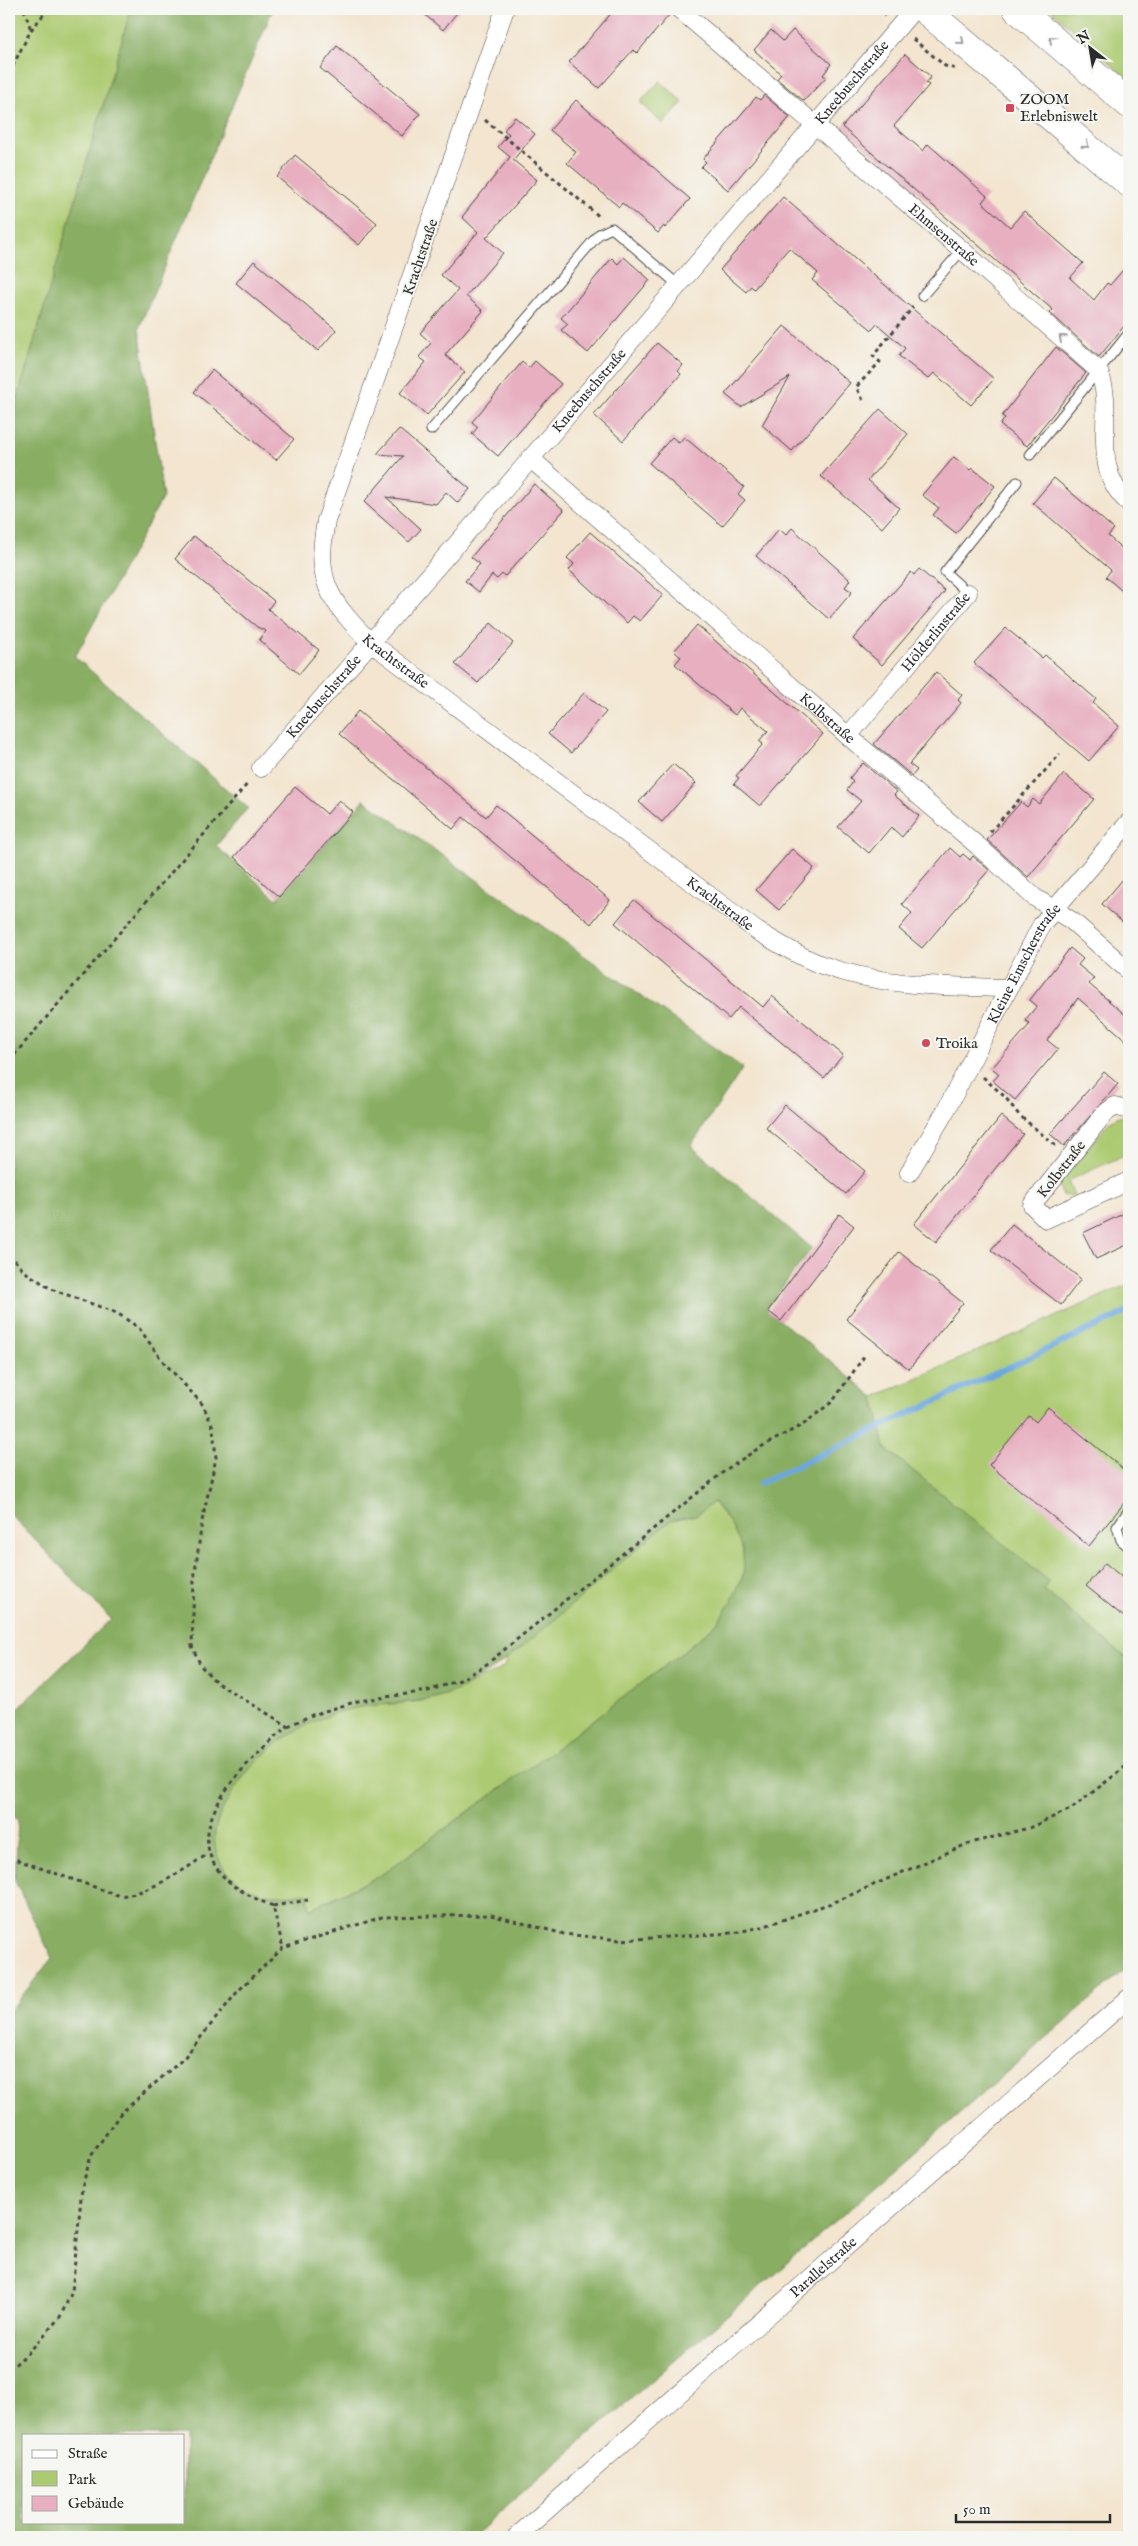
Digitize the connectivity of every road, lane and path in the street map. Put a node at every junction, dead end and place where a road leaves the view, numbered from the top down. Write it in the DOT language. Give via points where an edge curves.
graph roads {
  1 [pos="24,9"];
  2 [pos="48,9"];
  3 [pos="506,9"];
  4 [pos="679,9"];
  5 [pos="914,9"];
  6 [pos="924,9"];
  7 [pos="1018,9"];
  8 [pos="32,30"];
  9 [pos="9,73"];
  10 [pos="1129,104"];
  11 [pos="472,108"];
  12 [pos="815,126"];
  13 [pos="1129,183"];
  14 [pos="612,228"];
  15 [pos="962,250"];
  16 [pos="677,284"];
  17 [pos="922,296"];
  18 [pos="1129,333"];
  19 [pos="1098,370"];
  20 [pos="863,400"];
  21 [pos="431,430"];
  22 [pos="1030,455"];
  23 [pos="530,458"];
  24 [pos="1017,482"];
  25 [pos="1129,504"];
  26 [pos="968,593"];
  27 [pos="370,642"];
  28 [pos="848,736"];
  29 [pos="1060,754"];
  30 [pos="261,768"];
  31 [pos="1129,822"];
  32 [pos="978,846"];
  33 [pos="1054,909"];
  34 [pos="1129,971"];
  35 [pos="1008,988"];
  36 [pos="9,1061"];
  37 [pos="969,1064"];
  38 [pos="1129,1110"];
  39 [pos="1070,1158"];
  40 [pos="909,1173"];
  41 [pos="1129,1181"];
  42 [pos="9,1254"];
  43 [pos="865,1355"];
  44 [pos="1129,1510"];
  45 [pos="1129,1547"];
  46 [pos="288,1726"];
  47 [pos="1129,1764"];
  48 [pos="208,1854"];
  49 [pos="9,1857"];
  50 [pos="308,1900"];
  51 [pos="273,1906"];
  52 [pos="284,1948"];
  53 [pos="1129,1998"];
  54 [pos="9,2370"];
  55 [pos="516,2537"];
  1 -- 8 [label="path"];
  2 -- 8 [label="path"];
  3 -- 11 [label="street, Krachtstraße"];
  4 -- 12 [label="street, Ehmsenstraße"];
  5 -- 12 [label="street, Kneebuschstraße"];
  6 -- 13 [label="main road, one-way"];
  10 -- 7 [label="main road, one-way"];
  8 -- 9 [label="path"];
  11 -- 14 [label="path"];
  11 -- 27 [label="street, Krachtstraße" via="326,520 321,555 326,582 345,616"];
  12 -- 15 [label="street, Ehmsenstraße"];
  12 -- 16 [label="street, Kneebuschstraße"];
  14 -- 16 [label="lane"];
  14 -- 21 [label="lane" via="599,234"];
  15 -- 17 [label="lane"];
  19 -- 15 [label="street, Ehmsenstraße, one-way"];
  16 -- 23 [label="street, Kneebuschstraße"];
  17 -- 20 [label="path" via="872,356 880,362 856,387"];
  18 -- 19 [label="lane"];
  19 -- 22 [label="lane"];
  19 -- 25 [label="street" via="1104,388 1104,447 1108,467 1115,486"];
  23 -- 27 [label="street, Kneebuschstraße"];
  23 -- 28 [label="street, Kolbstraße"];
  24 -- 26 [label="lane, Hölderlinstraße" via="944,572"];
  26 -- 28 [label="street, Hölderlinstraße"];
  27 -- 30 [label="street, Kneebuschstraße"];
  27 -- 35 [label="street, Krachtstraße" via="757,930 789,949 821,965 860,976 907,984"];
  28 -- 32 [label="street, Kolbstraße"];
  29 -- 32 [label="path"];
  30 -- 36 [label="path"];
  31 -- 33 [label="street, Kleine Emscherstraße"];
  32 -- 33 [label="street, Kolbstraße" via="1034,897"];
  33 -- 34 [label="street, Kolbstraße"];
  33 -- 35 [label="street, Kleine Emscherstraße" via="1042,924"];
  35 -- 37 [label="street, Kleine Emscherstraße"];
  37 -- 39 [label="path" via="1006,1097 1018,1115"];
  37 -- 40 [label="street, Kleine Emscherstraße"];
  38 -- 39 [label="street, Kolbstraße" via="1115,1106 1104,1114"];
  39 -- 41 [label="street, Kolbstraße" via="1032,1206 1046,1219"];
  42 -- 46 [label="path" via="24,1271 51,1289 117,1314 139,1328 161,1359 203,1405 213,1428 216,1458 202,1521 194,1580 192,1646 201,1666 217,1683"];
  43 -- 46 [label="path" via="833,1401 804,1424 727,1469 483,1667 460,1680 428,1691 358,1701"];
  44 -- 45 [label="lane" via="1117,1527 1121,1540"];
  46 -- 48 [label="path" via="258,1750 222,1794 207,1833"];
  47 -- 52 [label="path" via="1071,1808 1030,1828 967,1844 837,1901 762,1927 733,1933 621,1940 564,1934 491,1915 382,1917"];
  48 -- 49 [label="path" via="154,1887 120,1896"];
  48 -- 51 [label="path" via="219,1875 248,1896"];
  50 -- 51 [label="path"];
  51 -- 52 [label="path"];
  52 -- 54 [label="path" via="238,1991 184,2058 120,2114 91,2156 82,2187 72,2292 60,2317"];
  53 -- 55 [label="street, Parallelstraße"];
}
